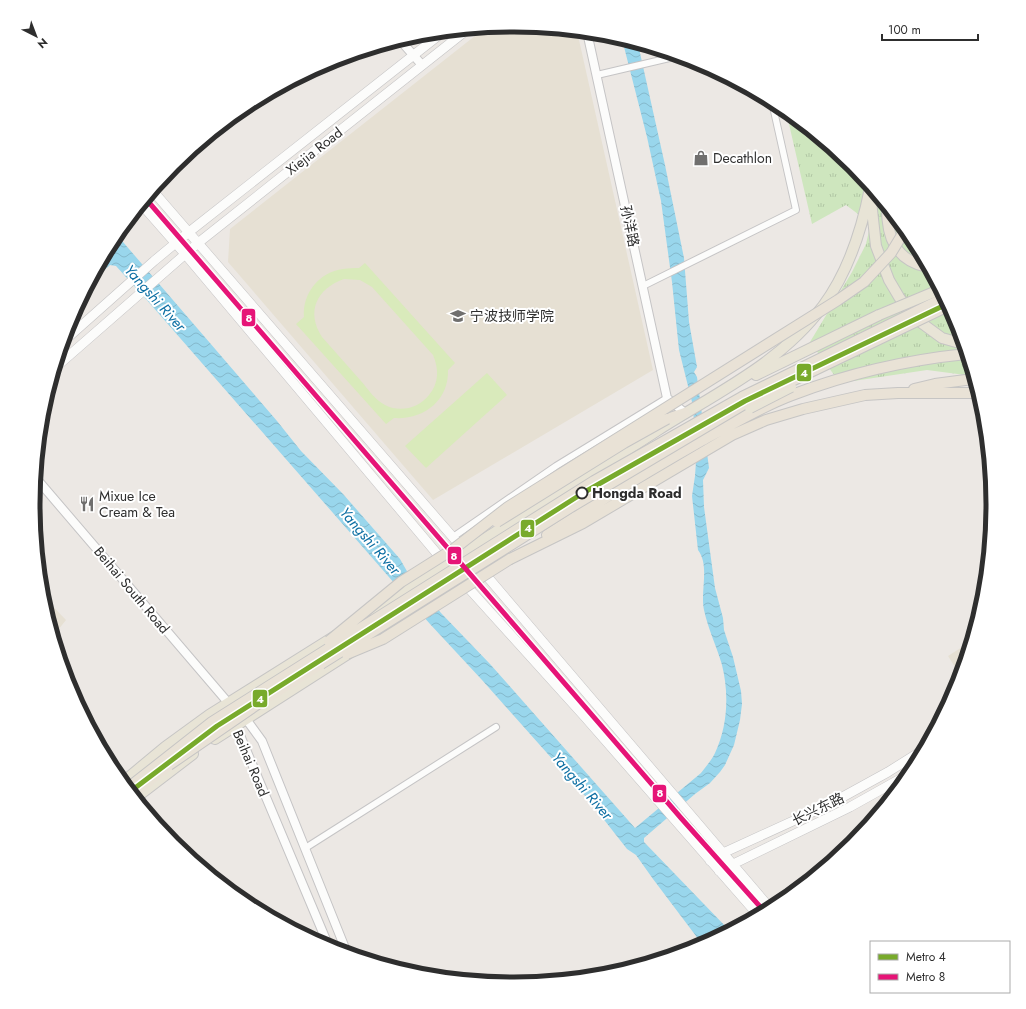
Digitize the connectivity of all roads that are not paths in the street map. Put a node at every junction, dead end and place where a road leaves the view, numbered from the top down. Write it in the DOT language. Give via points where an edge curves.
graph roads {
  1 [pos="460,35"];
  2 [pos="588,38"];
  3 [pos="434,39"];
  4 [pos="405,45"];
  5 [pos="414,55"];
  6 [pos="668,58"];
  7 [pos="422,65"];
  8 [pos="597,75"];
  9 [pos="774,111"];
  10 [pos="156,195"];
  11 [pos="870,195"];
  12 [pos="871,197"];
  13 [pos="145,209"];
  14 [pos="887,216"];
  15 [pos="189,232"];
  16 [pos="902,236"];
  17 [pos="198,243"];
  18 [pos="176,244"];
  19 [pos="185,254"];
  20 [pos="920,264"];
  21 [pos="643,286"];
  22 [pos="935,292"];
  23 [pos="939,300"];
  24 [pos="943,308"];
  25 [pos="945,313"];
  26 [pos="73,332"];
  27 [pos="956,342"];
  28 [pos="961,355"];
  29 [pos="64,360"];
  30 [pos="968,380"];
  31 [pos="898,392"];
  32 [pos="972,393"];
  33 [pos="718,394"];
  34 [pos="667,398"];
  35 [pos="684,413"];
  36 [pos="41,484"];
  37 [pos="452,537"];
  38 [pos="455,548"];
  39 [pos="465,552"];
  40 [pos="510,559"];
  41 [pos="446,564"];
  42 [pos="481,569"];
  43 [pos="462,582"];
  44 [pos="321,664"];
  45 [pos="299,666"];
  46 [pos="228,704"];
  47 [pos="246,719"];
  48 [pos="235,726"];
  49 [pos="496,727"];
  50 [pos="912,757"];
  51 [pos="128,778"];
  52 [pos="896,782"];
  53 [pos="133,784"];
  54 [pos="137,791"];
  55 [pos="140,795"];
  56 [pos="307,847"];
  57 [pos="723,853"];
  58 [pos="710,861"];
  59 [pos="732,865"];
  60 [pos="719,871"];
  61 [pos="766,903"];
  62 [pos="754,911"];
  63 [pos="325,938"];
  64 [pos="344,946"];
  1 -- 7 [label="main road, Xiejia Road"];
  2 -- 8 [label="street, 孙洋路"];
  3 -- 5 [label="main road, Xiejia Road"];
  4 -- 5 [label="street"];
  5 -- 7 [label="street"];
  5 -- 15 [label="main road, Xiejia Road"];
  6 -- 8 [label="street"];
  7 -- 17 [label="main road, Xiejia Road"];
  8 -- 21 [label="street, 孙洋路"];
  9 -- 21 [label="street" via="796,210"];
  10 -- 15 [label="main road"];
  11 -- 33 [label="main road" via="856,245 824,306 784,348"];
  12 -- 27 [label="main road" via="876,246 889,280 912,316 942,338"];
  13 -- 18 [label="main road"];
  14 -- 20 [label="highway" via="896,248 907,260"];
  15 -- 17 [label="main road"];
  15 -- 18 [label="main road, Xiejia Road"];
  16 -- 38 [label="highway, bridge" via="891,253 864,282 508,507"];
  17 -- 19 [label="main road, Xiejia Road"];
  17 -- 37 [label="main road"];
  18 -- 19 [label="main road"];
  18 -- 26 [label="main road, Xiejia Road"];
  19 -- 29 [label="main road, Xiejia Road"];
  19 -- 41 [label="main road"];
  21 -- 34 [label="street, 孙洋路"];
  22 -- 33 [label="main road, bridge" via="878,316"];
  23 -- 45 [label="highway, bridge" via="742,397 594,481"];
  24 -- 44 [label="highway, bridge" via="746,403 571,507"];
  25 -- 42 [label="main road, bridge" via="787,388 657,460"];
  28 -- 40 [label="highway" via="843,377 790,395 738,421 590,506"];
  30 -- 31 [label="highway"];
  31 -- 32 [label="highway"];
  31 -- 40 [label="highway" via="865,395 766,420 732,435 583,523"];
  33 -- 35 [label="main road"];
  34 -- 35 [label="street"];
  34 -- 37 [label="street" via="556,466"];
  35 -- 38 [label="highway, bridge" via="666,419 624,443"];
  35 -- 39 [label="main road"];
  36 -- 46 [label="street, Beihai South Road"];
  37 -- 39 [label="main road"];
  38 -- 45 [label="highway, bridge" via="401,582"];
  39 -- 41 [label="main road"];
  39 -- 42 [label="main road"];
  40 -- 44 [label="highway, bridge" via="383,639"];
  41 -- 43 [label="main road"];
  41 -- 46 [label="main road"];
  42 -- 43 [label="main road"];
  42 -- 57 [label="main road"];
  43 -- 47 [label="main road"];
  43 -- 58 [label="main road" via="584,716"];
  44 -- 54 [label="highway, bridge" via="206,739"];
  45 -- 53 [label="highway, bridge" via="212,722"];
  46 -- 47 [label="street, Beihai Road"];
  46 -- 48 [label="street, Beihai Road"];
  46 -- 51 [label="main road" via="165,747"];
  47 -- 48 [label="main road"];
  47 -- 64 [label="street, Beihai Road" via="262,741"];
  48 -- 55 [label="main road" via="201,748"];
  48 -- 63 [label="street, Beihai Road"];
  49 -- 56 [label="street"];
  50 -- 57 [label="main road, 长兴东路" via="828,806"];
  52 -- 59 [label="main road, 长兴东路"];
  57 -- 58 [label="main road, 长兴东路"];
  57 -- 59 [label="main road"];
  58 -- 60 [label="main road"];
  59 -- 60 [label="main road, 长兴东路"];
  59 -- 61 [label="main road"];
  60 -- 62 [label="main road"];
}
